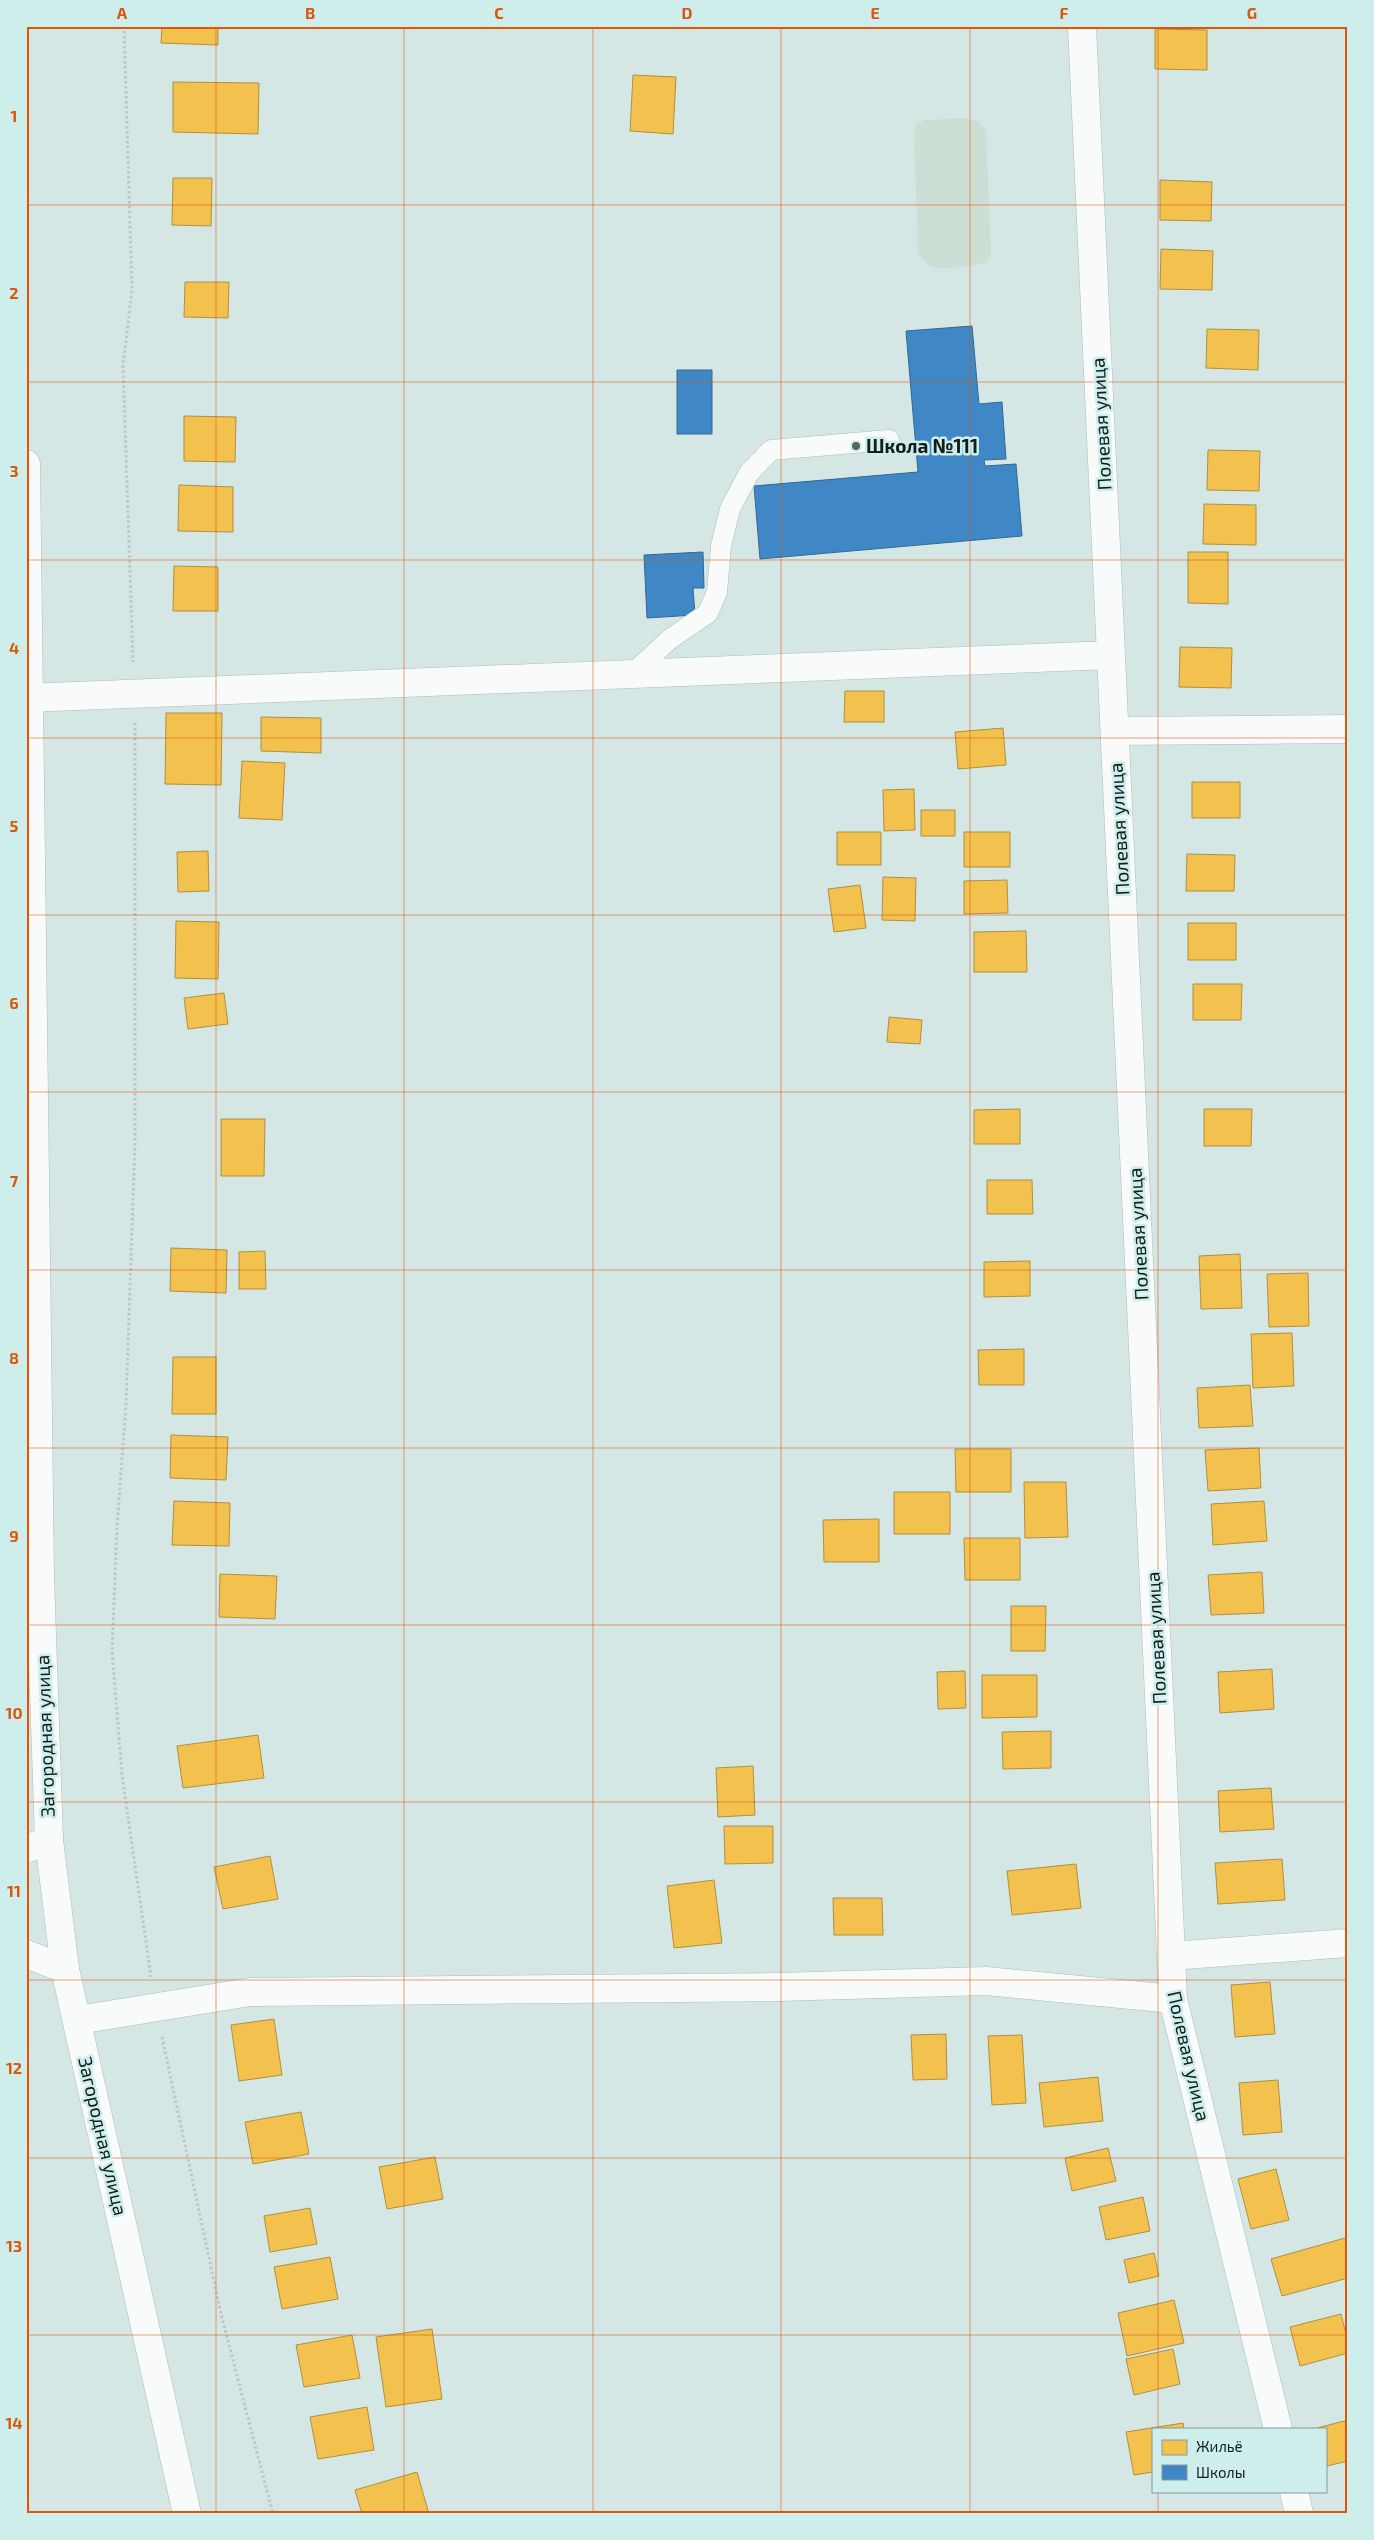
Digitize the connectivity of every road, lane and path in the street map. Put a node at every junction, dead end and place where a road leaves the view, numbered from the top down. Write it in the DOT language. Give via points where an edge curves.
graph roads {
  1 [pos="124,26"];
  2 [pos="1082,26"];
  3 [pos="889,440"];
  4 [pos="26,464"];
  5 [pos="1112,655"];
  6 [pos="632,674"];
  7 [pos="135,694"];
  8 [pos="28,698"];
  9 [pos="1348,729"];
  10 [pos="1114,731"];
  11 [pos="33,1576"];
  12 [pos="38,1845"];
  13 [pos="1348,1943"];
  14 [pos="26,1954"];
  15 [pos="1171,1956"];
  16 [pos="65,1970"];
  17 [pos="1173,1999"];
  18 [pos="156,2007"];
  19 [pos="78,2020"];
  20 [pos="1278,2428"];
  21 [pos="1294,2492"];
  22 [pos="187,2514"];
  23 [pos="273,2514"];
  24 [pos="1299,2514"];
  1 -- 7 [label="path" via="132,290 123,366"];
  2 -- 5 [label="street, Полевая улица"];
  3 -- 6 [label="lane" via="771,450 749,473 730,509 721,546 717,592 708,613 670,639"];
  4 -- 8 [label="street, Загородная улица"];
  5 -- 6 [label="street"];
  5 -- 10 [label="street, Полевая улица"];
  6 -- 7 [label="street"];
  7 -- 8 [label="street"];
  7 -- 18 [label="path" via="135,1142 126,1404 112,1651 122,1775"];
  8 -- 11 [label="street, Загородная улица"];
  9 -- 10 [label="street"];
  10 -- 15 [label="street, Полевая улица"];
  11 -- 12 [label="street, Загородная улица"];
  12 -- 16 [label="street, Загородная улица"];
  13 -- 15 [label="street"];
  14 -- 16 [label="street"];
  15 -- 17 [label="street, Полевая улица"];
  16 -- 19 [label="street, Загородная улица"];
  17 -- 18 [label="street" via="986,1981 778,1988 250,1992"];
  17 -- 20 [label="street, Полевая улица"];
  18 -- 19 [label="street"];
  18 -- 23 [label="path" via="221,2314"];
  19 -- 22 [label="street, Загородная улица"];
  21 -- 24 [label="street"];
}
